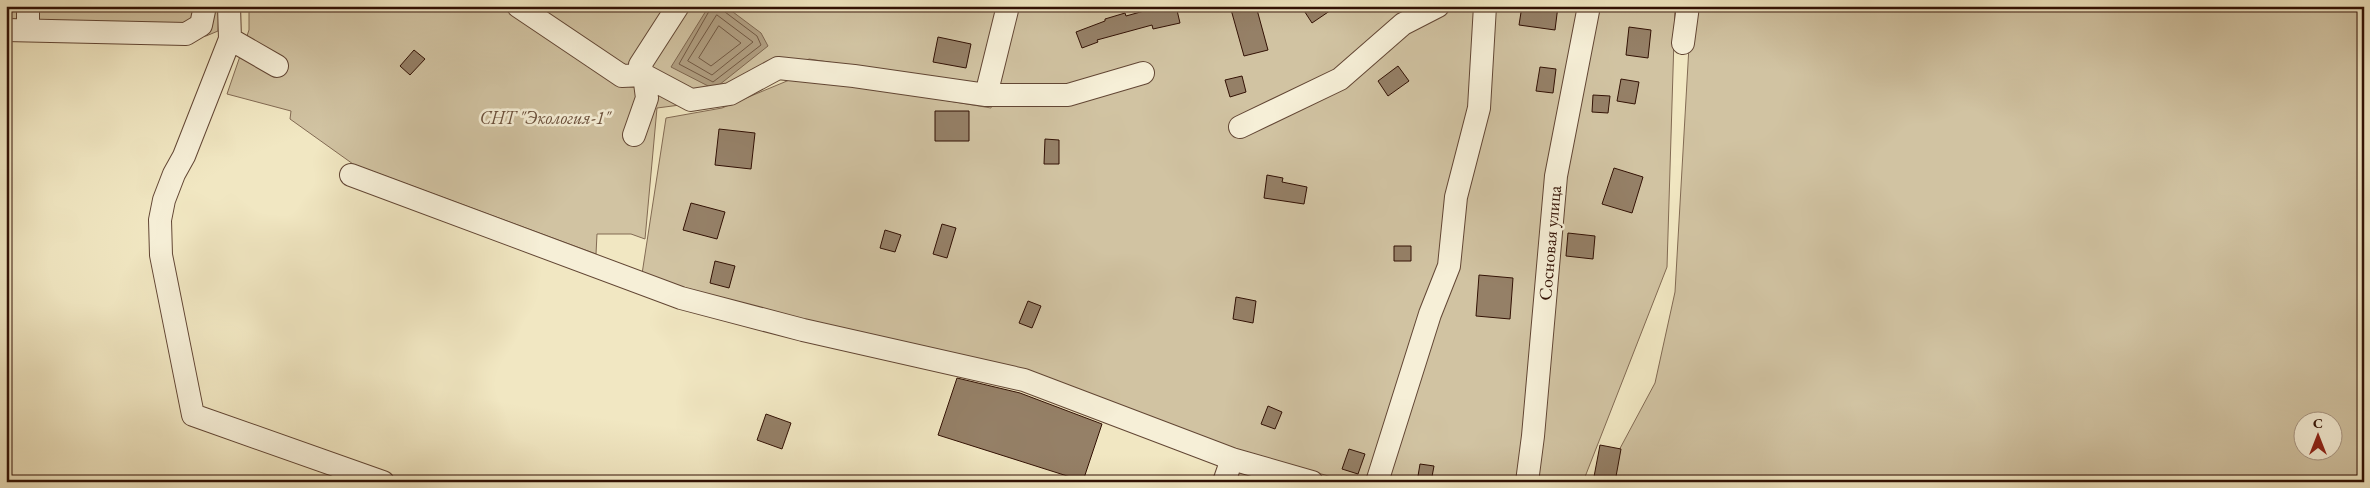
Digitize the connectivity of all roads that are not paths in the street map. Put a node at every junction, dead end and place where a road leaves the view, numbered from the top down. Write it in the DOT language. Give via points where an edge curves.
graph roads {
  1 [pos="28,6"];
  2 [pos="205,6"];
  3 [pos="229,6"];
  4 [pos="518,6"];
  5 [pos="678,6"];
  6 [pos="1008,6"];
  7 [pos="1438,6"];
  8 [pos="1485,6"];
  9 [pos="1589,6"];
  10 [pos="1688,6"];
  11 [pos="17,30"];
  12 [pos="230,39"];
  13 [pos="1683,43"];
  14 [pos="277,66"];
  15 [pos="1143,73"];
  16 [pos="644,75"];
  17 [pos="986,95"];
  18 [pos="1240,127"];
  19 [pos="634,135"];
  20 [pos="351,175"];
  21 [pos="1232,458"];
  22 [pos="383,482"];
  23 [pos="1224,482"];
  24 [pos="1312,482"];
  25 [pos="1377,482"];
  26 [pos="1527,482"];
  1 -- 11 [label="street"];
  2 -- 11 [label="street" via="201,25 186,34"];
  3 -- 12 [label="street"];
  4 -- 16 [label="street" via="622,76"];
  5 -- 16 [label="street" via="640,64"];
  6 -- 17 [label="street"];
  7 -- 18 [label="street" via="1403,24 1340,79"];
  8 -- 25 [label="street" via="1479,108 1456,197 1449,266 1430,314"];
  9 -- 26 [label="street, Сосновая улица" via="1556,176"];
  10 -- 13 [label="street"];
  12 -- 14 [label="street"];
  12 -- 22 [label="street" via="174,174 160,220 161,255 193,415"];
  15 -- 17 [label="street" via="1068,95"];
  16 -- 17 [label="street" via="691,100 730,94 778,68"];
  16 -- 19 [label="street" via="647,98"];
  20 -- 21 [label="street" via="681,298 803,330 1024,380"];
  21 -- 23 [label="street"];
  21 -- 24 [label="street"];
}
